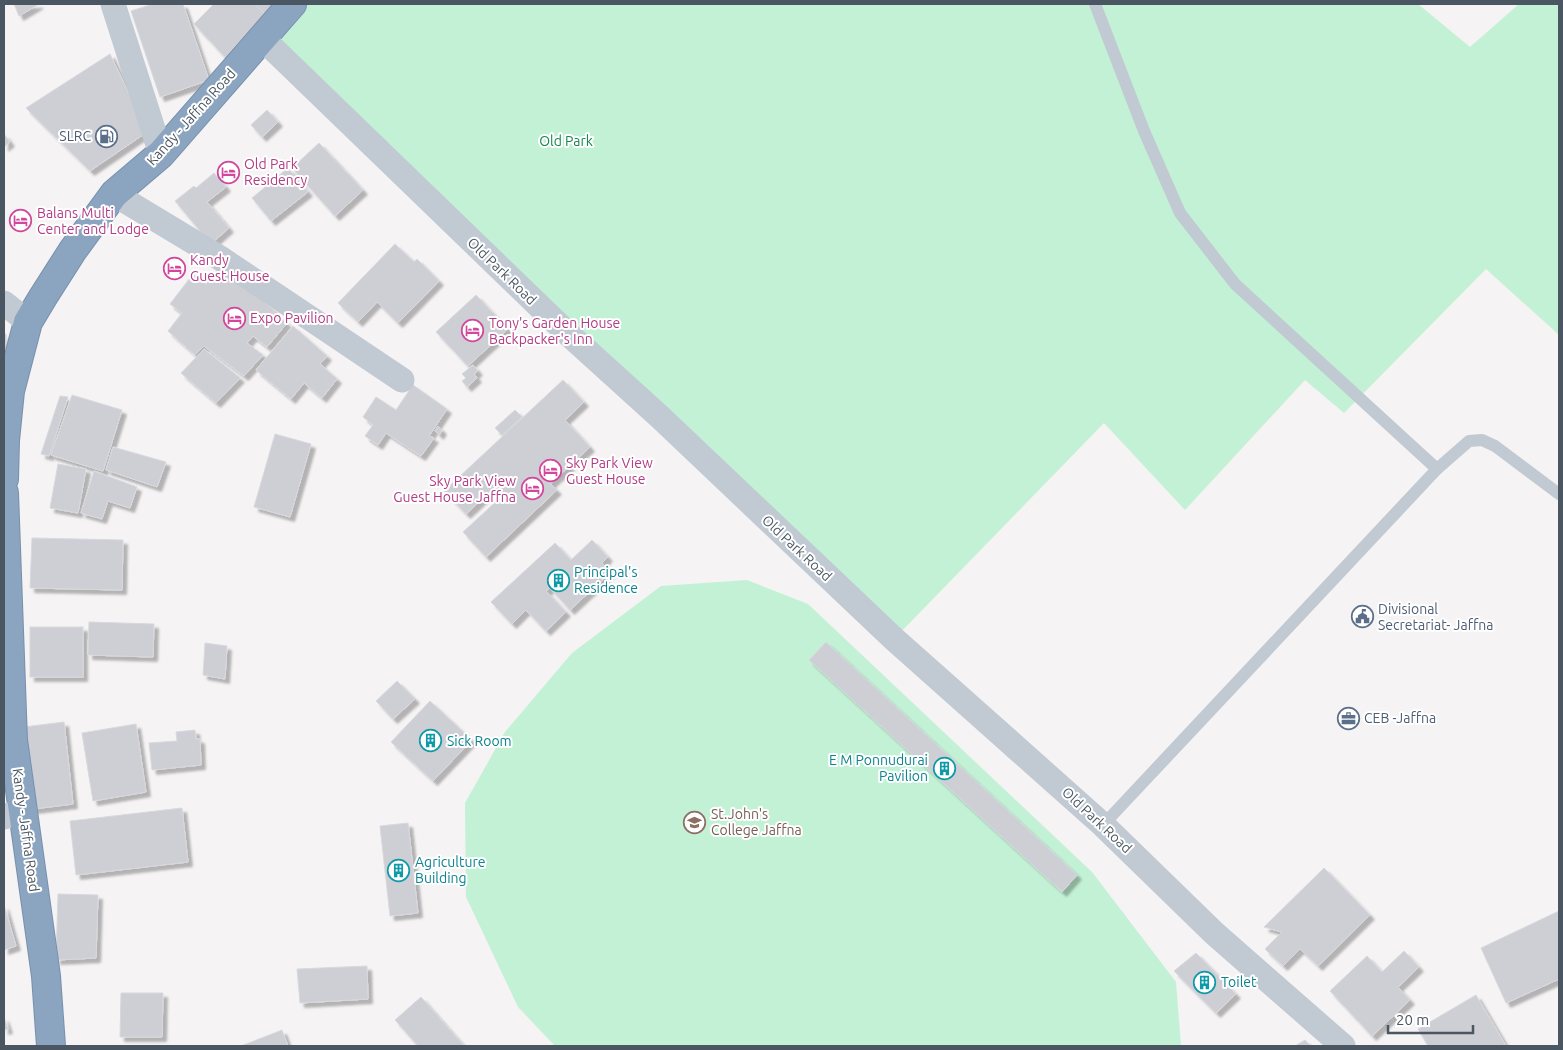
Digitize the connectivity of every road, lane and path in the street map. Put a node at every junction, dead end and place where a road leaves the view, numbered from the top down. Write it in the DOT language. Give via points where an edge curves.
graph roads {
  1 [pos="113,4"];
  2 [pos="292,4"];
  3 [pos="1095,4"];
  4 [pos="262,38"];
  5 [pos="161,154"];
  6 [pos="114,194"];
  7 [pos="4,303"];
  8 [pos="28,322"];
  9 [pos="402,380"];
  10 [pos="1437,469"];
  11 [pos="4,479"];
  12 [pos="4,493"];
  13 [pos="1559,494"];
  14 [pos="13,813"];
  15 [pos="1103,824"];
  16 [pos="51,1046"];
  17 [pos="1344,1046"];
  1 -- 5 [label="street"];
  2 -- 4 [label="highway, Kandy - Jaffna Road"];
  3 -- 10 [label="lane" via="1180,213 1235,284"];
  4 -- 5 [label="highway, Kandy - Jaffna Road"];
  4 -- 15 [label="street, Old Park Road" via="564,330 894,640"];
  5 -- 6 [label="highway, Kandy - Jaffna Road"];
  6 -- 8 [label="highway, Kandy - Jaffna Road" via="73,250"];
  6 -- 9 [label="street" via="220,258"];
  7 -- 8 [label="street"];
  8 -- 11 [label="highway, Kandy - Jaffna Road" via="10,391"];
  10 -- 13 [label="lane" via="1469,441 1482,440 1495,446"];
  10 -- 15 [label="lane"];
  12 -- 14 [label="highway, Kandy - Jaffna Road"];
  14 -- 16 [label="highway, Kandy - Jaffna Road" via="46,976"];
  15 -- 17 [label="street, Old Park Road" via="1214,933"];
}
